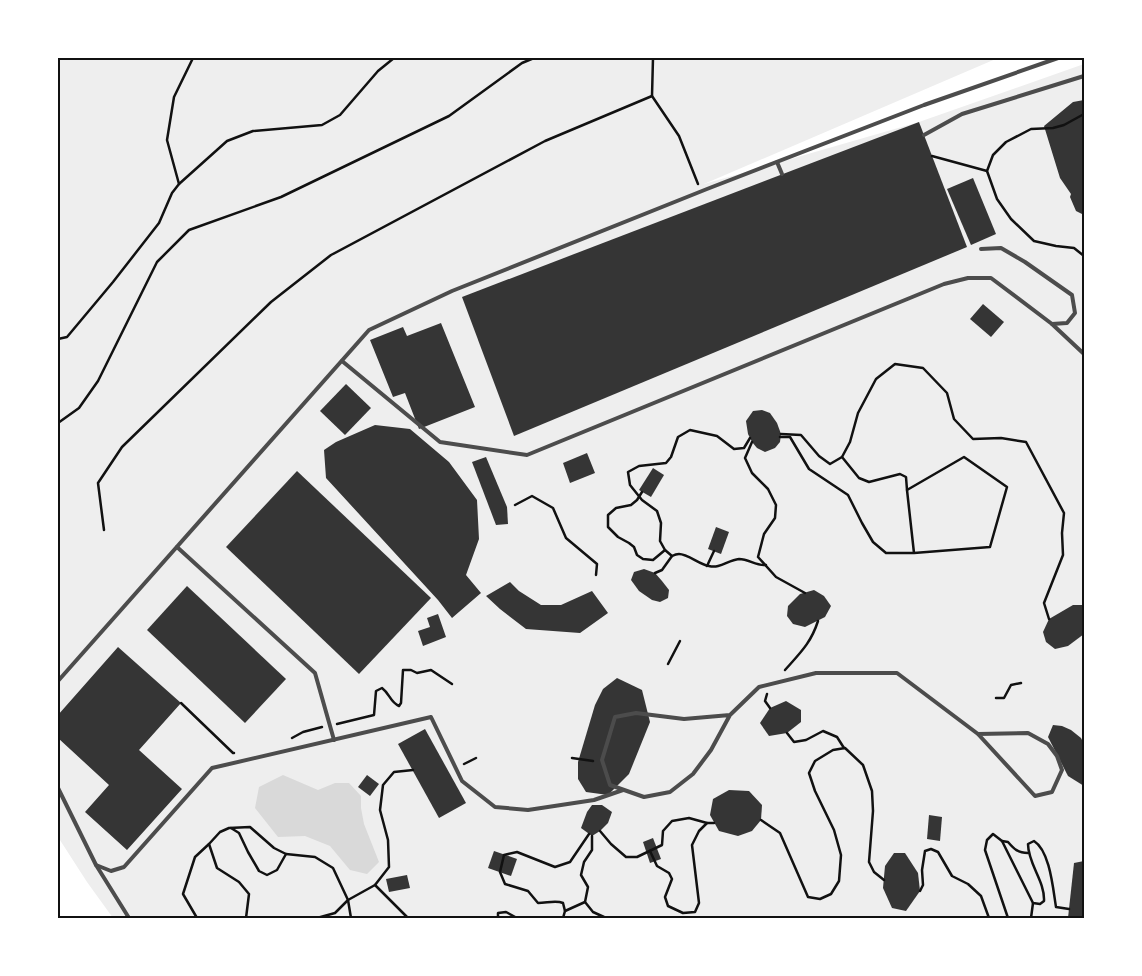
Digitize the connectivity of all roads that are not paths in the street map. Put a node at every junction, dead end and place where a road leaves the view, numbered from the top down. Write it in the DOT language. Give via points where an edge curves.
graph roads {
  1 [pos="1058,58"];
  2 [pos="1084,76"];
  3 [pos="924,135"];
  4 [pos="777,162"];
  5 [pos="782,174"];
  6 [pos="981,249"];
  7 [pos="1052,324"];
  8 [pos="1084,354"];
  9 [pos="342,361"];
  10 [pos="177,546"];
  11 [pos="58,681"];
  12 [pos="730,715"];
  13 [pos="978,734"];
  14 [pos="334,740"];
  15 [pos="58,788"];
  16 [pos="623,790"];
  17 [pos="96,865"];
  18 [pos="129,918"];
  1 -- 4 [label="lane"];
  2 -- 3 [label="lane" via="962,114"];
  4 -- 5 [label="lane"];
  4 -- 9 [label="lane" via="452,291 369,330"];
  6 -- 7 [label="lane" via="1002,248 1072,295 1075,313 1067,323"];
  7 -- 8 [label="lane"];
  7 -- 9 [label="lane" via="991,278 968,278 935,288 527,456 440,442"];
  9 -- 10 [label="lane"];
  10 -- 11 [label="lane"];
  10 -- 14 [label="lane" via="314,673"];
  12 -- 13 [label="lane" via="759,687 778,682 816,673 897,673"];
  12 -- 16 [label="lane" via="693,774 670,792 644,797"];
  12 -- 16 [label="lane" via="684,719 636,713 615,717 602,760 610,785"];
  13 -- 13 [label="lane" via="1028,733 1048,744 1062,770 1052,792 1035,796"];
  14 -- 16 [label="lane" via="431,717 462,780 495,807 528,810 594,800"];
  14 -- 17 [label="lane" via="212,768 124,867 111,871"];
  15 -- 17 [label="lane"];
  17 -- 18 [label="lane"];
}
